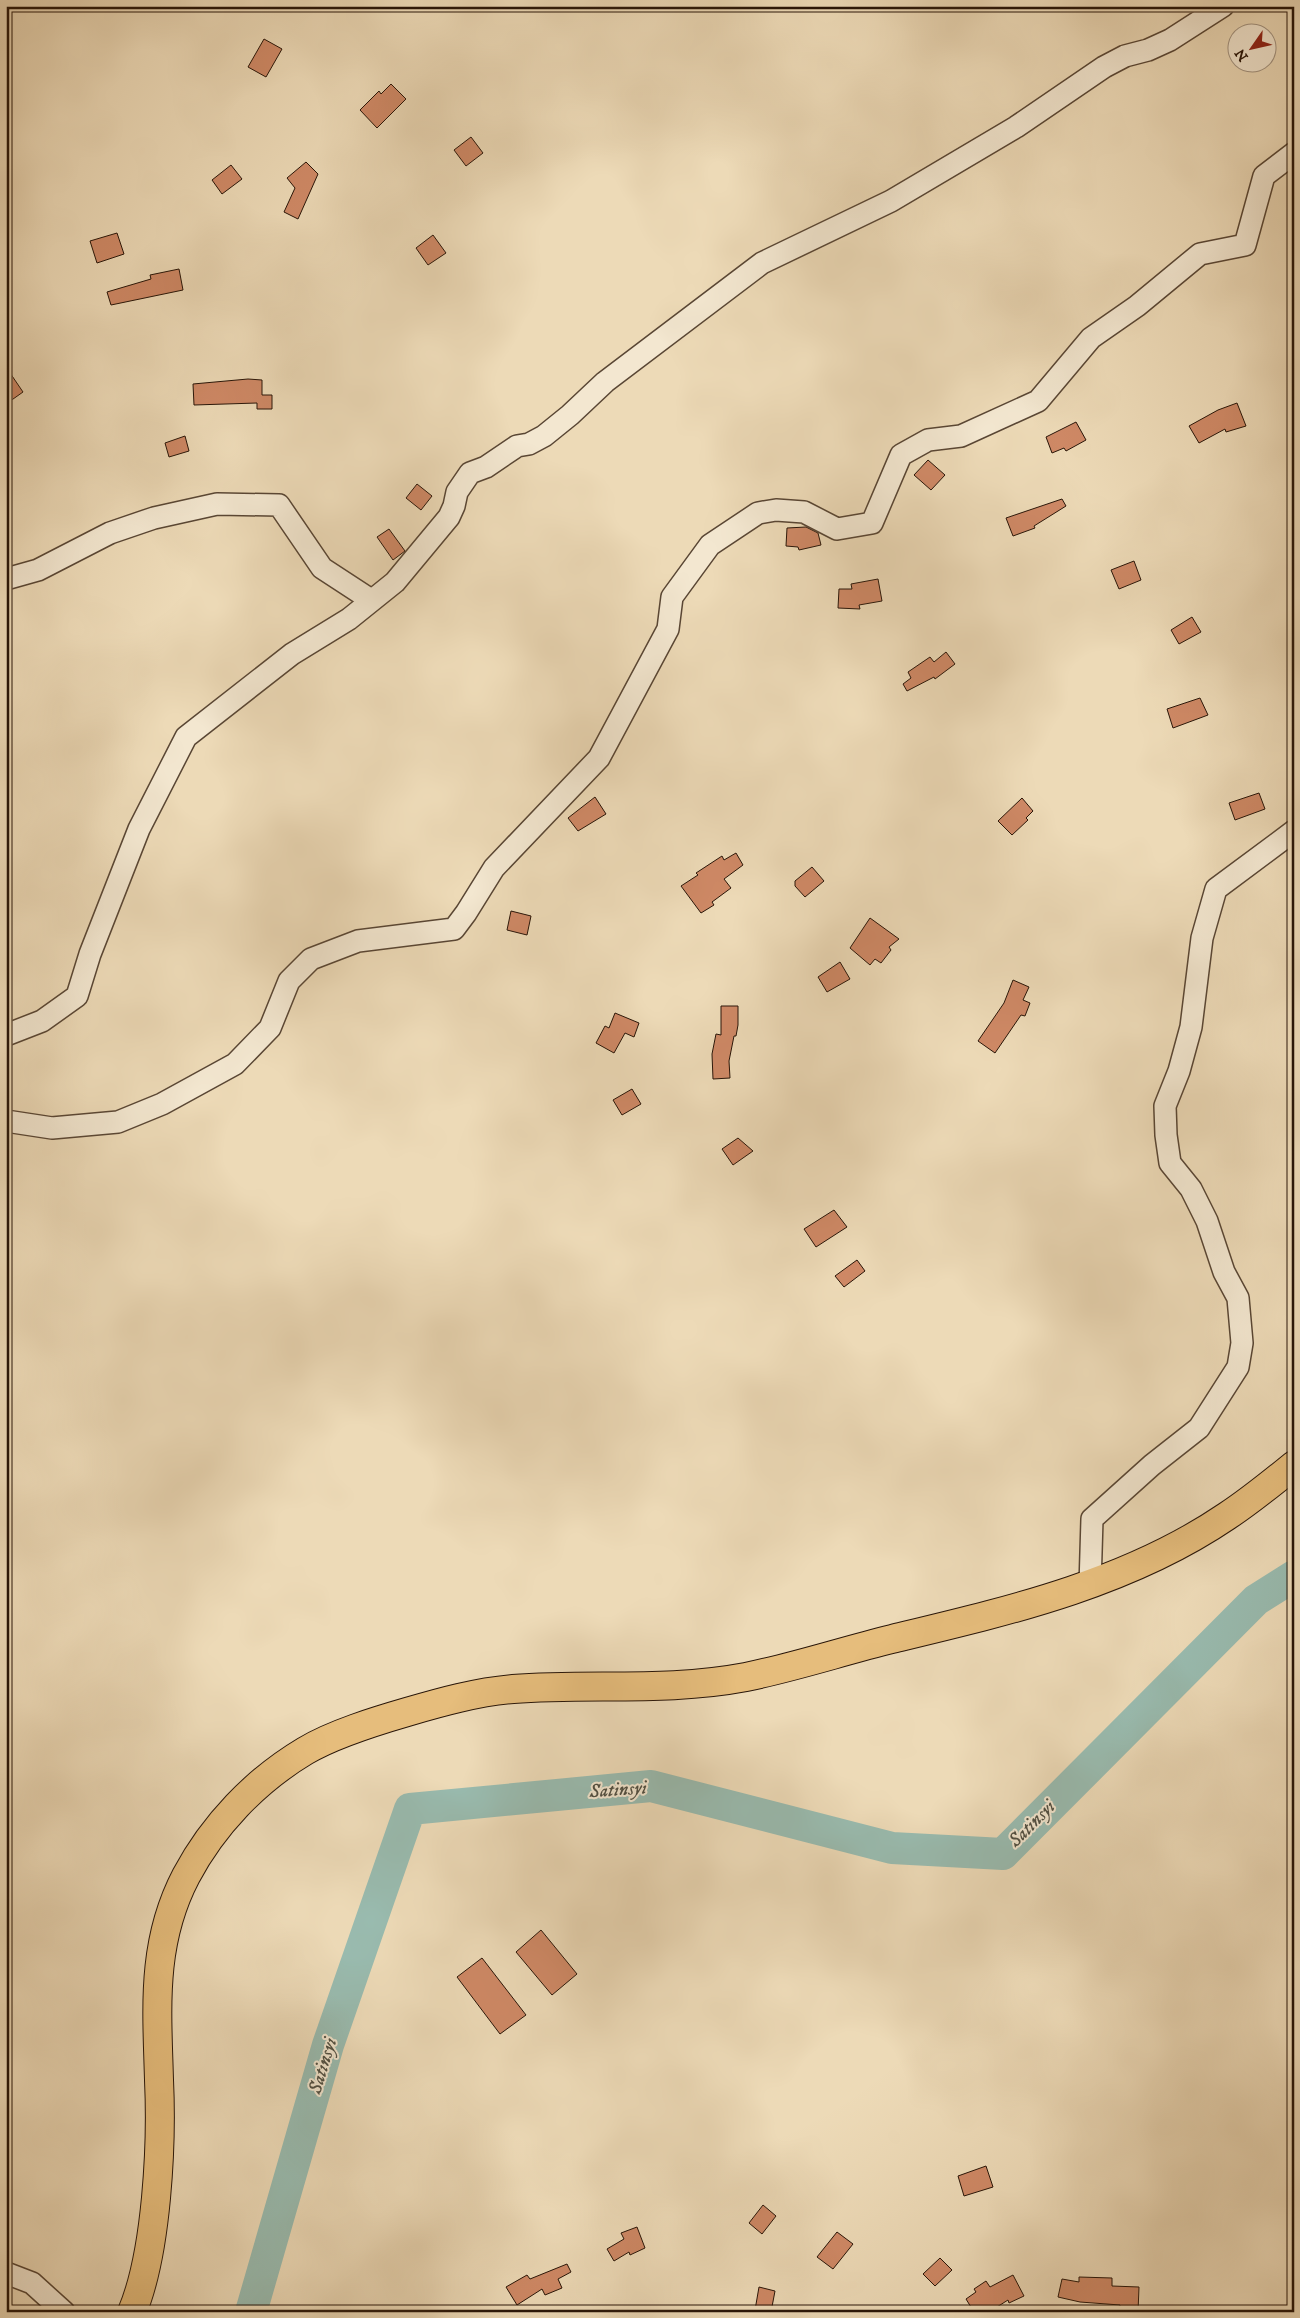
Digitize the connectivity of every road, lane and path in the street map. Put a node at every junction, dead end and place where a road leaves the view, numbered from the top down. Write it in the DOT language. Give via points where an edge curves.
graph roads {
  1 [pos="1223,6"];
  2 [pos="1294,153"];
  3 [pos="6,579"];
  4 [pos="371,600"];
  5 [pos="1294,831"];
  6 [pos="6,1035"];
  7 [pos="6,1121"];
  8 [pos="1294,1465"];
  9 [pos="1090,1586"];
  10 [pos="6,2273"];
  11 [pos="64,2312"];
  12 [pos="132,2312"];
  1 -- 4 [label="street" via="1170,40 1104,67 1016,127 891,201 762,263 605,382 544,436 517,446 486,467 470,473 457,492 449,517 410,567"];
  2 -- 7 [label="street" via="1264,176 1245,245 1200,254 1091,338 1038,401 961,436 928,440 901,454 872,523 837,529 804,512 758,513 710,545 672,597 668,629 599,758 494,868 454,929 358,941 310,959 289,981 270,1028 235,1064 162,1104 118,1122 52,1128"];
  3 -- 4 [label="street" via="38,570 110,534 154,518 217,504 279,505 322,568"];
  4 -- 6 [label="street" via="349,619 292,654 186,737 139,829 77,996 42,1021"];
  5 -- 9 [label="street" via="1216,889 1202,938 1191,1027 1165,1106 1170,1163 1191,1189 1207,1220 1224,1272 1238,1298 1242,1343 1238,1367 1199,1428 1092,1519"];
  8 -- 9 [label="main road" via="1226,1518 1166,1551"];
  9 -- 12 [label="main road" via="1007,1612 748,1676 689,1686 510,1689 440,1702 376,1721 308,1749 264,1780 228,1814 187,1874 167,1918 159,1957 156,2012 160,2114 156,2186 149,2248"];
  10 -- 11 [label="street" via="32,2283"];
}
